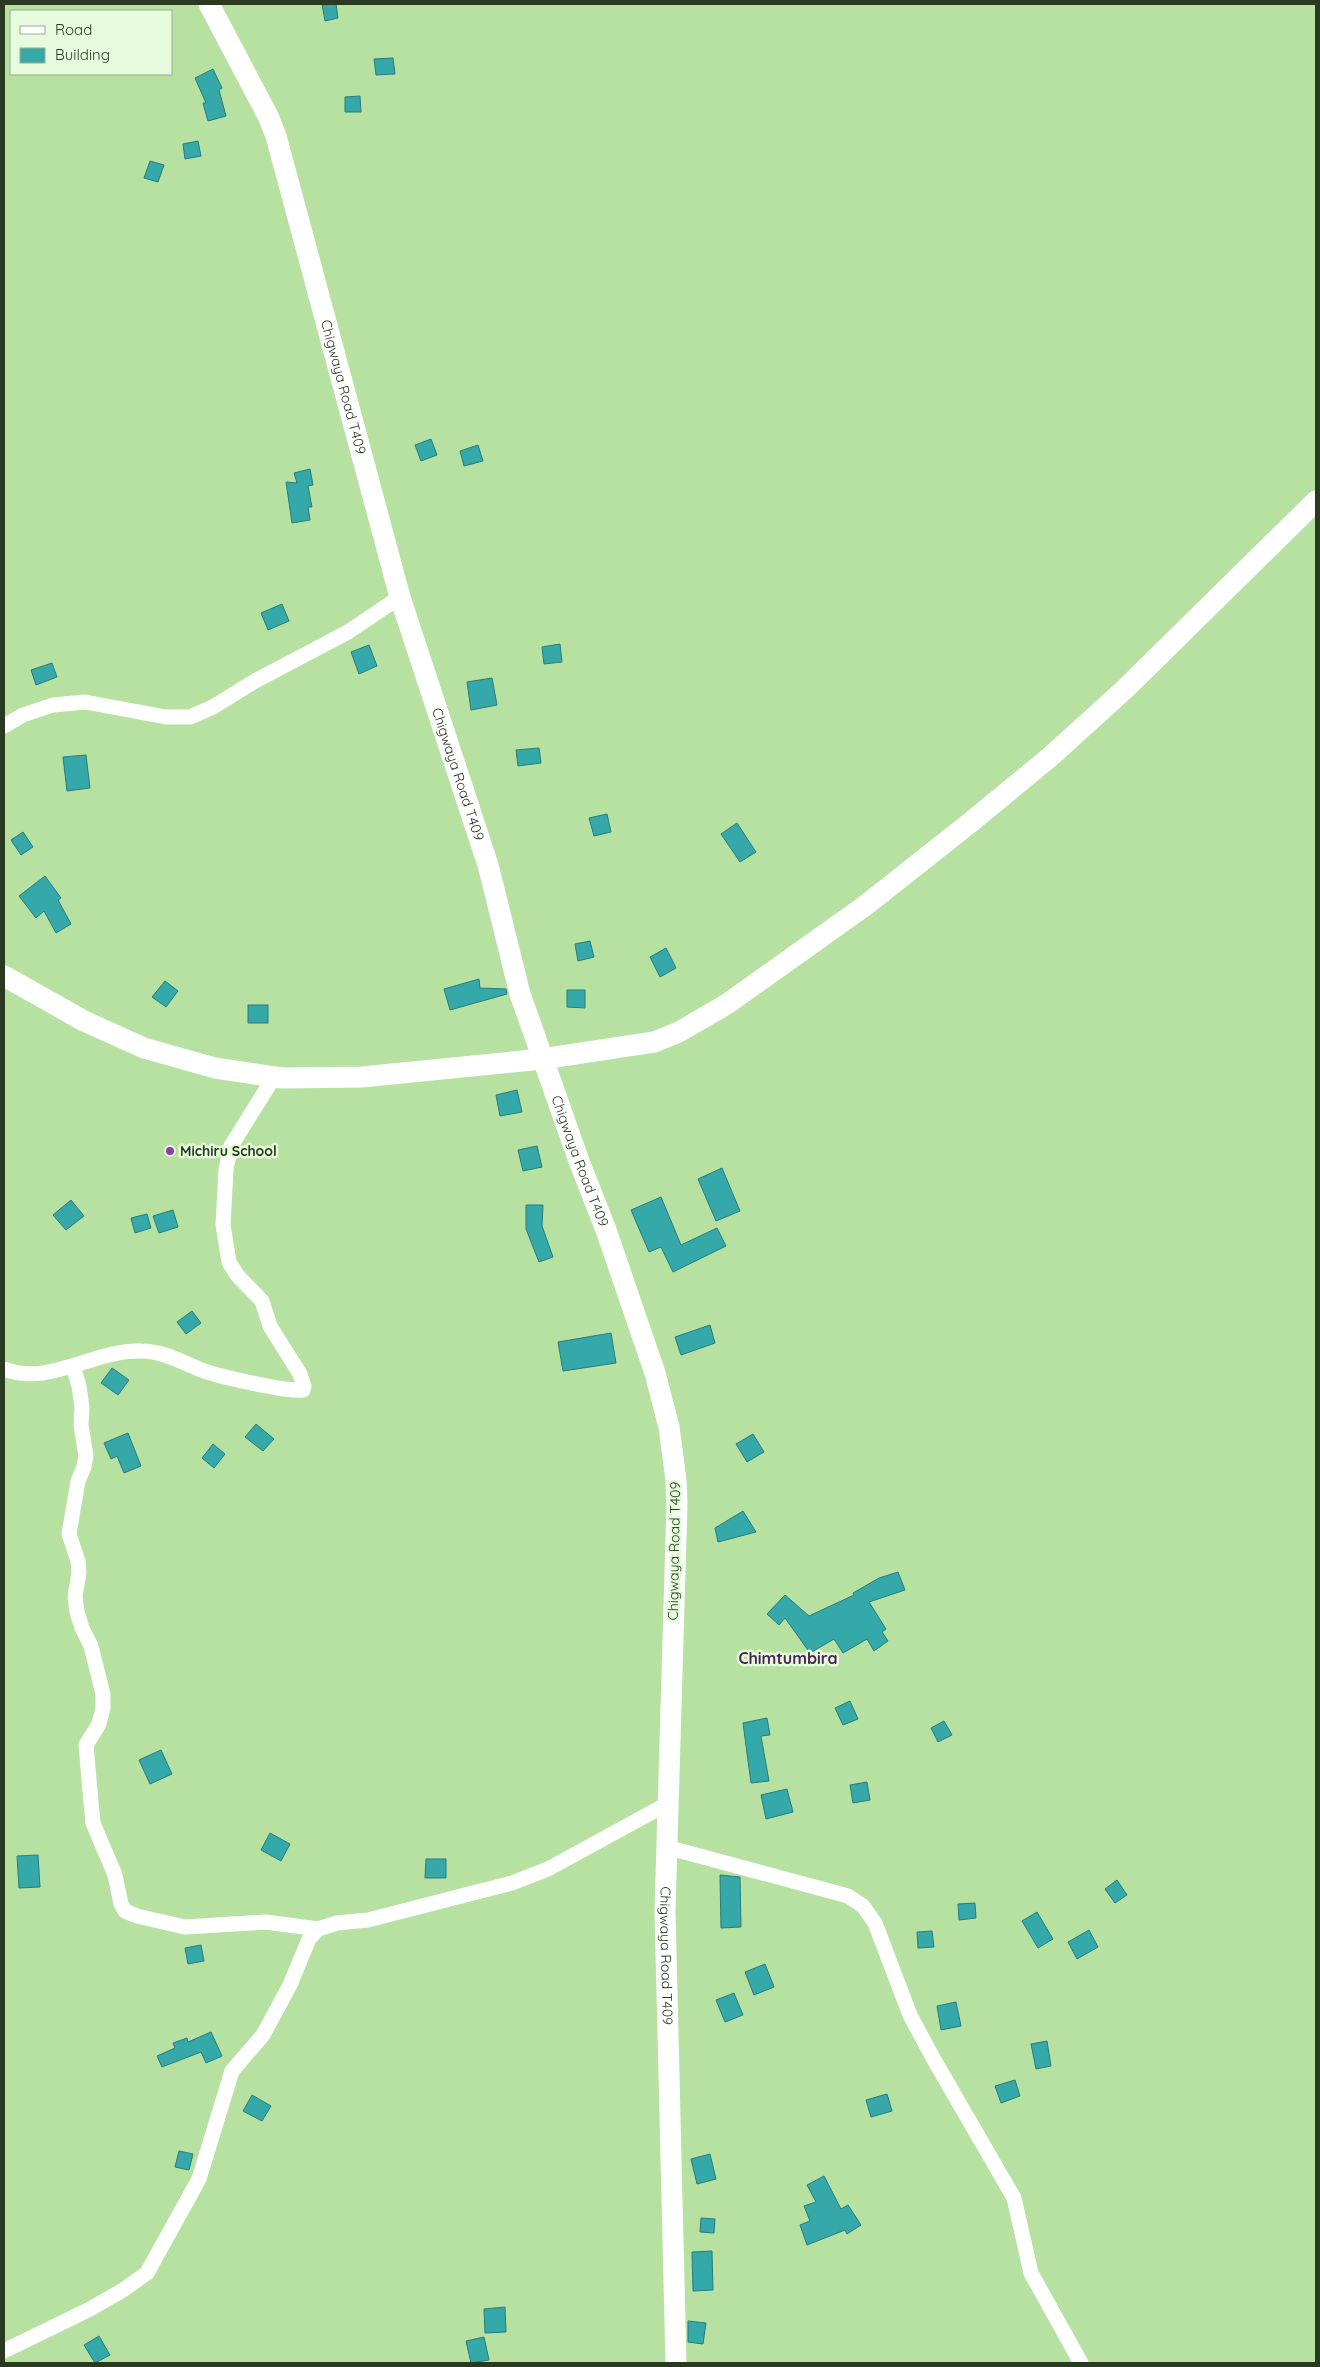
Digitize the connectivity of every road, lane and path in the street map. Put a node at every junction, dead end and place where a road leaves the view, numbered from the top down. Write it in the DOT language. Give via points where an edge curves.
graph roads {
  1 [pos="209,4"];
  2 [pos="1316,501"];
  3 [pos="400,597"];
  4 [pos="4,726"];
  5 [pos="4,976"];
  6 [pos="542,1059"];
  7 [pos="274,1077"];
  8 [pos="73,1366"];
  9 [pos="4,1369"];
  10 [pos="667,1804"];
  11 [pos="666,1847"];
  12 [pos="318,1929"];
  13 [pos="4,2351"];
  14 [pos="676,2363"];
  15 [pos="1080,2363"];
  1 -- 3 [label="street, Chigwaya Road T409" via="276,136"];
  2 -- 6 [label="street" via="1125,689 1050,757 850,916 727,1004 679,1032 645,1043"];
  3 -- 4 [label="street" via="348,632 190,717 166,717 86,702 53,704"];
  3 -- 6 [label="street, Chigwaya Road T409" via="488,865 520,994"];
  5 -- 7 [label="street" via="84,1021 144,1048 215,1068"];
  6 -- 7 [label="street" via="362,1078"];
  6 -- 10 [label="street, Chigwaya Road T409" via="628,1292 669,1426 676,1504"];
  7 -- 8 [label="street" via="231,1146 226,1169 223,1225 230,1262 237,1275 262,1301 270,1326 300,1374 303,1390 208,1372 187,1362 144,1351 116,1351"];
  8 -- 9 [label="street" via="25,1374"];
  8 -- 12 [label="street" via="79,1386 86,1456 69,1534 78,1560 77,1612 91,1646 103,1694 99,1724 86,1745 91,1802 93,1823 115,1875 121,1904 125,1911 137,1916 185,1927 266,1922"];
  10 -- 11 [label="street, Chigwaya Road T409"];
  10 -- 12 [label="street" via="548,1869 512,1883 368,1920 337,1923"];
  11 -- 14 [label="street, Chigwaya Road T409"];
  11 -- 15 [label="street" via="848,1896 863,1906 875,1923 919,2032 1014,2198 1031,2273"];
  12 -- 13 [label="street" via="309,1939 290,1985 263,2035 232,2071 199,2179 147,2273 90,2309"];
}
